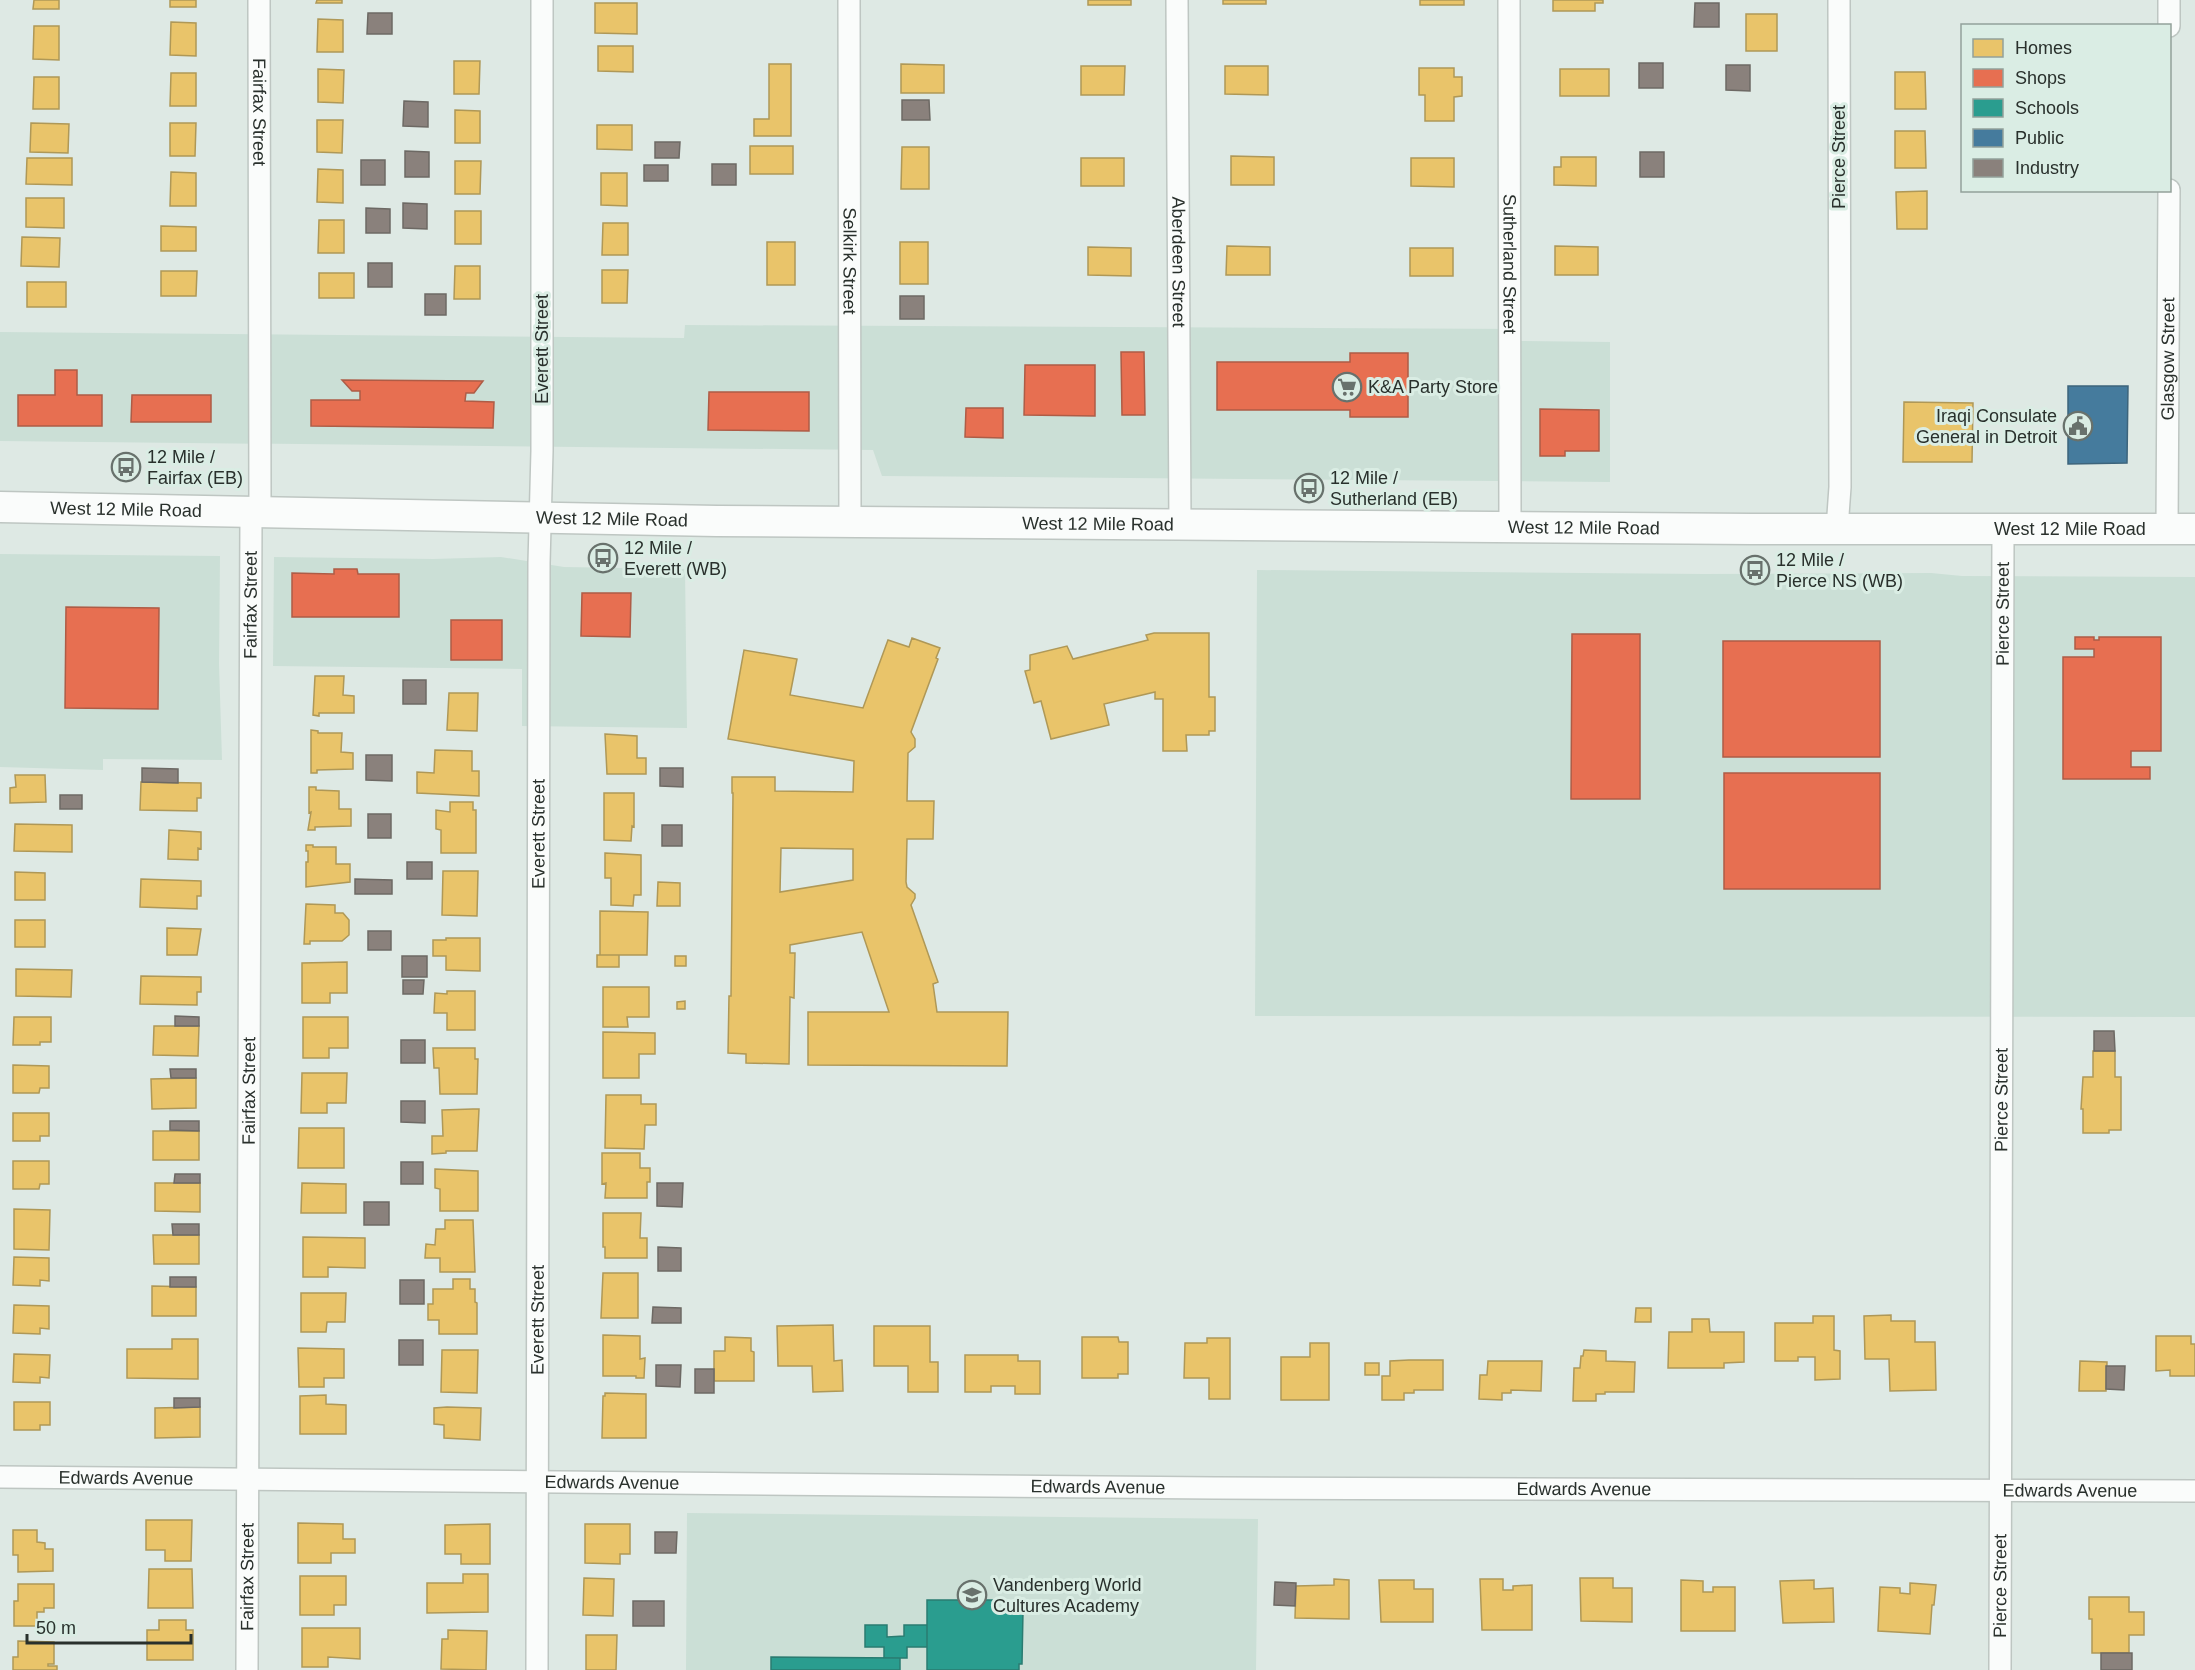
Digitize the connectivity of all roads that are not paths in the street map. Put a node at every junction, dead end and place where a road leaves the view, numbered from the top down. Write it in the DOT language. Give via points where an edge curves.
graph roads {
  1 [pos="259,0"];
  2 [pos="542,0"];
  3 [pos="849,0"];
  4 [pos="1177,0"];
  5 [pos="1509,0"];
  6 [pos="1839,0"];
  7 [pos="2169,0"];
  8 [pos="2169,24"];
  9 [pos="2169,192"];
  10 [pos="0,507"];
  11 [pos="255,513"];
  12 [pos="540,518"];
  13 [pos="850,522"];
  14 [pos="1180,525"];
  15 [pos="1510,526"];
  16 [pos="1837,529"];
  17 [pos="2003,529"];
  18 [pos="2181,529"];
  19 [pos="0,1477"];
  20 [pos="247,1480"];
  21 [pos="538,1481"];
  22 [pos="2195,1491"];
  23 [pos="2002,1492"];
  24 [pos="247,1670"];
  25 [pos="537,1670"];
  26 [pos="2000,1670"];
  1 -- 11 [label="street, Fairfax Street"];
  2 -- 12 [label="street, Everett Street"];
  3 -- 13 [label="street, Selkirk Street"];
  4 -- 14 [label="street, Aberdeen Street"];
  5 -- 15 [label="street, Sutherland Street"];
  6 -- 16 [label="street, Pierce Street"];
  7 -- 8 [label="street"];
  9 -- 18 [label="street, Glasgow Street"];
  10 -- 11 [label="main road, West 12 Mile Road"];
  11 -- 12 [label="main road, West 12 Mile Road"];
  11 -- 20 [label="street, Fairfax Street"];
  12 -- 13 [label="main road, West 12 Mile Road"];
  12 -- 21 [label="street, Everett Street"];
  13 -- 14 [label="main road, West 12 Mile Road"];
  14 -- 15 [label="main road, West 12 Mile Road"];
  15 -- 16 [label="main road, West 12 Mile Road"];
  16 -- 17 [label="main road, West 12 Mile Road"];
  17 -- 18 [label="main road, West 12 Mile Road"];
  17 -- 23 [label="street, Pierce Street"];
  19 -- 20 [label="street, Edwards Avenue"];
  20 -- 21 [label="street, Edwards Avenue"];
  20 -- 24 [label="street, Fairfax Street"];
  21 -- 23 [label="street, Edwards Avenue"];
  21 -- 25 [label="street, Everett Street"];
  22 -- 23 [label="street, Edwards Avenue"];
  23 -- 26 [label="street, Pierce Street"];
}
